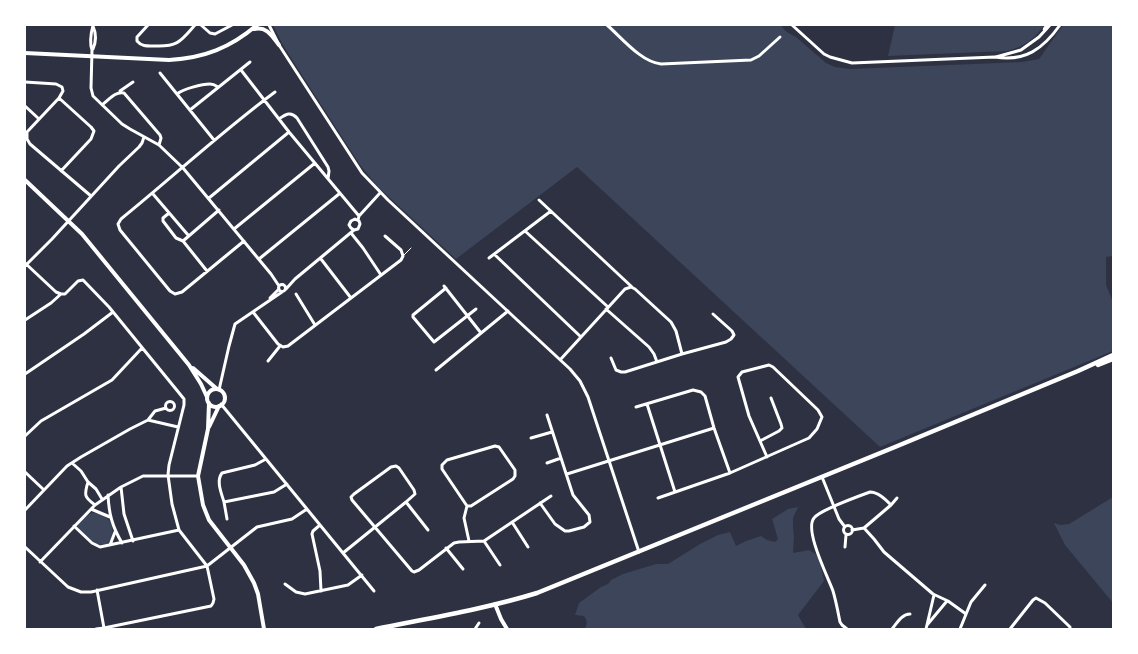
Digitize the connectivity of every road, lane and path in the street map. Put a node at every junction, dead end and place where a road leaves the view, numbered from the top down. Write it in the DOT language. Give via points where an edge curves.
graph roads {
  1 [pos="148,25"];
  2 [pos="195,25"];
  3 [pos="201,25"];
  4 [pos="232,25"];
  5 [pos="257,25"];
  6 [pos="269,25"];
  7 [pos="607,25"];
  8 [pos="792,25"];
  9 [pos="1060,25"];
  10 [pos="93,26"];
  11 [pos="1048,26"];
  12 [pos="252,29"];
  13 [pos="780,37"];
  14 [pos="279,45"];
  15 [pos="25,53"];
  16 [pos="92,56"];
  17 [pos="995,58"];
  18 [pos="250,62"];
  19 [pos="240,70"];
  20 [pos="160,73"];
  21 [pos="25,82"];
  22 [pos="132,82"];
  23 [pos="218,87"];
  24 [pos="120,92"];
  25 [pos="275,92"];
  26 [pos="177,94"];
  27 [pos="59,98"];
  28 [pos="264,100"];
  29 [pos="102,105"];
  30 [pos="25,106"];
  31 [pos="190,110"];
  32 [pos="39,119"];
  33 [pos="279,119"];
  34 [pos="290,132"];
  35 [pos="144,137"];
  36 [pos="214,140"];
  37 [pos="159,145"];
  38 [pos="315,163"];
  39 [pos="183,168"];
  40 [pos="61,171"];
  41 [pos="328,179"];
  42 [pos="25,180"];
  43 [pos="381,193"];
  44 [pos="153,194"];
  45 [pos="340,194"];
  46 [pos="91,196"];
  47 [pos="209,198"];
  48 [pos="539,200"];
  49 [pos="219,210"];
  50 [pos="551,211"];
  51 [pos="169,213"];
  52 [pos="358,218"];
  53 [pos="69,221"];
  54 [pos="234,229"];
  55 [pos="525,230"];
  56 [pos="353,232"];
  57 [pos="188,235"];
  58 [pos="385,236"];
  59 [pos="182,241"];
  60 [pos="244,241"];
  61 [pos="411,248"];
  62 [pos="494,254"];
  63 [pos="403,256"];
  64 [pos="489,258"];
  65 [pos="259,259"];
  66 [pos="320,259"];
  67 [pos="26,264"];
  68 [pos="207,271"];
  69 [pos="271,274"];
  70 [pos="381,275"];
  71 [pos="284,286"];
  72 [pos="634,288"];
  73 [pos="280,289"];
  74 [pos="61,294"];
  75 [pos="296,294"];
  76 [pos="351,298"];
  77 [pos="607,308"];
  78 [pos="476,309"];
  79 [pos="508,311"];
  80 [pos="113,312"];
  81 [pos="253,312"];
  82 [pos="713,314"];
  83 [pos="467,316"];
  84 [pos="25,320"];
  85 [pos="316,325"];
  86 [pos="481,333"];
  87 [pos="581,337"];
  88 [pos="280,346"];
  89 [pos="142,348"];
  90 [pos="682,354"];
  91 [pos="1113,355"];
  92 [pos="611,358"];
  93 [pos="1113,359"];
  94 [pos="560,360"];
  95 [pos="268,361"];
  96 [pos="657,362"];
  97 [pos="189,365"];
  98 [pos="436,370"];
  99 [pos="1078,371"];
  100 [pos="25,374"];
  101 [pos="218,389"];
  102 [pos="207,396"];
  103 [pos="771,398"];
  104 [pos="209,403"];
  105 [pos="647,404"];
  106 [pos="220,405"];
  107 [pos="166,408"];
  108 [pos="636,408"];
  109 [pos="547,415"];
  110 [pos="148,420"];
  111 [pos="178,427"];
  112 [pos="714,428"];
  113 [pos="208,429"];
  114 [pos="552,432"];
  115 [pos="25,436"];
  116 [pos="531,438"];
  117 [pos="760,440"];
  118 [pos="660,444"];
  119 [pos="767,456"];
  120 [pos="561,458"];
  121 [pos="266,459"];
  122 [pos="609,460"];
  123 [pos="72,463"];
  124 [pos="547,463"];
  125 [pos="25,472"];
  126 [pos="730,473"];
  127 [pos="567,474"];
  128 [pos="168,475"];
  129 [pos="198,476"];
  130 [pos="822,477"];
  131 [pos="88,482"];
  132 [pos="287,484"];
  133 [pos="121,487"];
  134 [pos="44,490"];
  135 [pos="675,492"];
  136 [pos="108,495"];
  137 [pos="551,496"];
  138 [pos="658,498"];
  139 [pos="897,498"];
  140 [pos="102,499"];
  141 [pos="224,502"];
  142 [pos="406,502"];
  143 [pos="540,504"];
  144 [pos="94,505"];
  145 [pos="891,505"];
  146 [pos="467,506"];
  147 [pos="834,507"];
  148 [pos="91,509"];
  149 [pos="307,509"];
  150 [pos="25,510"];
  151 [pos="110,517"];
  152 [pos="227,519"];
  153 [pos="512,522"];
  154 [pos="320,525"];
  155 [pos="74,526"];
  156 [pos="845,527"];
  157 [pos="374,528"];
  158 [pos="864,528"];
  159 [pos="179,530"];
  160 [pos="428,530"];
  161 [pos="852,530"];
  162 [pos="116,532"];
  163 [pos="846,534"];
  164 [pos="133,540"];
  165 [pos="469,541"];
  166 [pos="484,541"];
  167 [pos="122,543"];
  168 [pos="110,545"];
  169 [pos="25,547"];
  170 [pos="528,547"];
  171 [pos="845,547"];
  172 [pos="230,548"];
  173 [pos="446,548"];
  174 [pos="639,552"];
  175 [pos="343,553"];
  176 [pos="40,562"];
  177 [pos="500,565"];
  178 [pos="207,566"];
  179 [pos="463,569"];
  180 [pos="362,575"];
  181 [pos="285,584"];
  182 [pos="985,585"];
  183 [pos="97,590"];
  184 [pos="321,591"];
  185 [pos="374,591"];
  186 [pos="934,595"];
  187 [pos="947,600"];
  188 [pos="495,604"];
  189 [pos="910,614"];
  190 [pos="966,614"];
  191 [pos="479,623"];
  192 [pos="926,627"];
  193 [pos="104,628"];
  194 [pos="1070,628"];
  195 [pos="96,629"];
  196 [pos="264,629"];
  197 [pos="376,629"];
  198 [pos="475,629"];
  199 [pos="507,629"];
  200 [pos="847,629"];
  201 [pos="892,629"];
  202 [pos="960,629"];
  203 [pos="1010,629"];
  1 -- 2 [label="street" via="137,41 142,45 166,46 180,41"];
  3 -- 4 [label="street" via="213,34"];
  5 -- 12 [label="street"];
  6 -- 14 [label="street"];
  7 -- 13 [label="street" via="650,62 661,64 751,60"];
  8 -- 17 [label="street" via="824,54 852,63"];
  9 -- 17 [label="street" via="1046,43 1031,53 1006,59"];
  10 -- 16 [label="street"];
  11 -- 17 [label="street" via="1021,50"];
  12 -- 14 [label="street" via="266,30"];
  12 -- 16 [label="street" via="226,46 195,57 170,60"];
  14 -- 43 [label="street" via="362,173"];
  15 -- 16 [label="street"];
  16 -- 29 [label="street" via="91,90"];
  18 -- 19 [label="street"];
  19 -- 23 [label="street"];
  19 -- 28 [label="street"];
  20 -- 26 [label="street"];
  21 -- 27 [label="street" via="60,85 63,90"];
  22 -- 24 [label="street"];
  23 -- 26 [label="street" via="206,84"];
  23 -- 31 [label="street"];
  24 -- 29 [label="street"];
  24 -- 37 [label="street" via="128,96 160,135"];
  25 -- 28 [label="street"];
  26 -- 31 [label="street"];
  27 -- 32 [label="street"];
  27 -- 40 [label="street" via="94,131 91,139"];
  28 -- 33 [label="street"];
  28 -- 36 [label="street"];
  29 -- 35 [label="street" via="122,124"];
  30 -- 32 [label="street"];
  31 -- 36 [label="street"];
  32 -- 40 [label="street" via="27,132 27,141"];
  33 -- 34 [label="street"];
  33 -- 41 [label="street" via="288,114 297,118 328,167"];
  34 -- 38 [label="street"];
  34 -- 47 [label="street"];
  35 -- 37 [label="street"];
  35 -- 46 [label="street" via="141,145"];
  36 -- 39 [label="street"];
  37 -- 39 [label="street"];
  38 -- 41 [label="street"];
  38 -- 54 [label="street"];
  39 -- 44 [label="street"];
  39 -- 47 [label="street"];
  40 -- 46 [label="street"];
  41 -- 45 [label="street"];
  42 -- 53 [label="street"];
  43 -- 52 [label="street"];
  43 -- 79 [label="street"];
  44 -- 51 [label="street"];
  44 -- 68 [label="street" via="120,220 120,230 173,293 182,292"];
  45 -- 52 [label="street"];
  45 -- 65 [label="street"];
  46 -- 53 [label="street"];
  47 -- 49 [label="street"];
  48 -- 50 [label="street"];
  49 -- 54 [label="street"];
  49 -- 57 [label="street"];
  50 -- 55 [label="street"];
  50 -- 72 [label="street"];
  51 -- 57 [label="street"];
  51 -- 59 [label="street" via="163,221"];
  52 -- 56 [label="street" via="360,226"];
  52 -- 56 [label="street" via="350,222"];
  53 -- 67 [label="street"];
  53 -- 97 [label="street"];
  54 -- 60 [label="street"];
  55 -- 62 [label="street"];
  55 -- 77 [label="street"];
  56 -- 66 [label="street"];
  56 -- 70 [label="street"];
  57 -- 59 [label="street"];
  58 -- 63 [label="street" via="401,250"];
  59 -- 68 [label="street"];
  60 -- 65 [label="street"];
  60 -- 68 [label="street"];
  61 -- 63 [label="lane"];
  62 -- 64 [label="street"];
  62 -- 87 [label="street"];
  63 -- 70 [label="street"];
  65 -- 69 [label="street"];
  66 -- 71 [label="street"];
  66 -- 76 [label="street"];
  67 -- 74 [label="street"];
  69 -- 71 [label="street"];
  69 -- 73 [label="street"];
  70 -- 76 [label="street"];
  71 -- 73 [label="street"];
  71 -- 73 [label="street" via="280,285"];
  72 -- 77 [label="street" via="625,288"];
  72 -- 90 [label="street" via="672,322"];
  73 -- 81 [label="street"];
  74 -- 80 [label="street" via="83,280"];
  74 -- 84 [label="street"];
  75 -- 85 [label="street"];
  76 -- 85 [label="street"];
  77 -- 87 [label="street"];
  77 -- 96 [label="street" via="649,347"];
  78 -- 83 [label="street"];
  79 -- 86 [label="street"];
  79 -- 94 [label="street"];
  80 -- 89 [label="street"];
  80 -- 100 [label="street"];
  81 -- 88 [label="street"];
  81 -- 101 [label="street" via="234,326"];
  82 -- 90 [label="street" via="730,329 733,338"];
  83 -- 83 [label="street" via="445,287 413,315 434,342"];
  83 -- 86 [label="street"];
  85 -- 88 [label="street" via="289,346"];
  86 -- 98 [label="street"];
  87 -- 94 [label="street"];
  88 -- 95 [label="street"];
  89 -- 111 [label="street" via="184,399"];
  89 -- 115 [label="street" via="112,380 41,421"];
  90 -- 96 [label="street"];
  91 -- 99 [label="main road"];
  92 -- 96 [label="street" via="616,370 621,372"];
  93 -- 99 [label="main road"];
  94 -- 122 [label="street" via="575,374 586,392"];
  97 -- 101 [label="street"];
  97 -- 102 [label="street"];
  99 -- 130 [label="main road"];
  101 -- 102 [label="street"];
  101 -- 106 [label="street" via="224,396"];
  102 -- 104 [label="street"];
  103 -- 117 [label="street" via="782,428"];
  104 -- 106 [label="street"];
  104 -- 113 [label="street"];
  105 -- 108 [label="street"];
  105 -- 112 [label="street" via="692,390 699,391 704,396"];
  105 -- 118 [label="street"];
  106 -- 113 [label="street"];
  106 -- 121 [label="street"];
  107 -- 110 [label="street" via="155,411"];
  109 -- 114 [label="street"];
  110 -- 111 [label="street"];
  110 -- 123 [label="street"];
  111 -- 128 [label="street"];
  112 -- 118 [label="street"];
  112 -- 126 [label="street"];
  113 -- 129 [label="street"];
  114 -- 116 [label="street"];
  114 -- 120 [label="street"];
  117 -- 119 [label="street"];
  117 -- 119 [label="street" via="748,416 738,377 742,372 769,365 822,417 809,438"];
  118 -- 122 [label="street"];
  118 -- 135 [label="street"];
  119 -- 126 [label="street"];
  120 -- 124 [label="street"];
  120 -- 127 [label="street"];
  121 -- 132 [label="street"];
  121 -- 141 [label="street" via="221,474 219,482"];
  122 -- 127 [label="street"];
  122 -- 174 [label="street"];
  123 -- 131 [label="street"];
  123 -- 134 [label="street"];
  125 -- 134 [label="street"];
  126 -- 135 [label="street"];
  127 -- 143 [label="street" via="573,495 589,515 588,524 564,531"];
  128 -- 129 [label="street"];
  128 -- 133 [label="street" via="143,476"];
  128 -- 159 [label="street"];
  129 -- 172 [label="street" via="205,512"];
  130 -- 147 [label="street"];
  130 -- 174 [label="main road"];
  131 -- 140 [label="street"];
  131 -- 144 [label="street" via="86,497"];
  132 -- 141 [label="street" via="278,491"];
  132 -- 149 [label="street"];
  133 -- 136 [label="street"];
  133 -- 164 [label="street" via="124,514"];
  134 -- 150 [label="street"];
  135 -- 138 [label="street"];
  136 -- 140 [label="street"];
  136 -- 151 [label="street"];
  137 -- 143 [label="street"];
  139 -- 145 [label="street"];
  140 -- 144 [label="street"];
  141 -- 152 [label="street"];
  142 -- 157 [label="street"];
  142 -- 157 [label="street" via="415,494 414,490 396,466 354,494 352,500"];
  142 -- 160 [label="street"];
  143 -- 153 [label="street"];
  144 -- 148 [label="street"];
  145 -- 147 [label="street" via="872,492"];
  145 -- 158 [label="street"];
  146 -- 146 [label="street" via="442,469 443,463 499,447 516,476"];
  146 -- 165 [label="street" via="464,521"];
  147 -- 156 [label="street"];
  147 -- 200 [label="street" via="815,517 811,534 833,591 840,622"];
  148 -- 151 [label="street"];
  148 -- 155 [label="street"];
  149 -- 154 [label="street"];
  149 -- 172 [label="street" via="294,518 256,527"];
  151 -- 162 [label="street"];
  153 -- 166 [label="street"];
  153 -- 170 [label="street"];
  154 -- 175 [label="street"];
  154 -- 184 [label="street" via="312,534"];
  155 -- 168 [label="street" via="94,544"];
  155 -- 176 [label="street"];
  156 -- 161 [label="street" via="850,526"];
  156 -- 163 [label="street"];
  157 -- 173 [label="street" via="413,571 419,570"];
  157 -- 175 [label="street"];
  158 -- 161 [label="street"];
  158 -- 186 [label="street" via="884,552"];
  159 -- 164 [label="street"];
  159 -- 178 [label="street"];
  161 -- 163 [label="street"];
  162 -- 167 [label="street"];
  162 -- 168 [label="street"];
  163 -- 171 [label="street"];
  164 -- 167 [label="street"];
  165 -- 166 [label="street"];
  165 -- 173 [label="street" via="456,542"];
  166 -- 177 [label="street"];
  167 -- 168 [label="street"];
  169 -- 176 [label="street"];
  172 -- 178 [label="street"];
  172 -- 196 [label="street" via="254,583"];
  173 -- 179 [label="street"];
  174 -- 188 [label="main road" via="537,593"];
  175 -- 180 [label="street"];
  176 -- 183 [label="street" via="72,589"];
  178 -- 183 [label="street"];
  178 -- 193 [label="street" via="214,599 210,606"];
  180 -- 184 [label="street" via="350,584"];
  180 -- 185 [label="street"];
  181 -- 184 [label="street" via="299,594"];
  182 -- 190 [label="street"];
  183 -- 193 [label="street"];
  186 -- 187 [label="street"];
  186 -- 192 [label="street"];
  187 -- 190 [label="street"];
  187 -- 192 [label="street"];
  188 -- 197 [label="main road"];
  188 -- 199 [label="street"];
  189 -- 201 [label="street" via="903,616"];
  190 -- 202 [label="street"];
  191 -- 198 [label="street"];
  193 -- 195 [label="street"];
  194 -- 203 [label="street" via="1036,598"];
}
